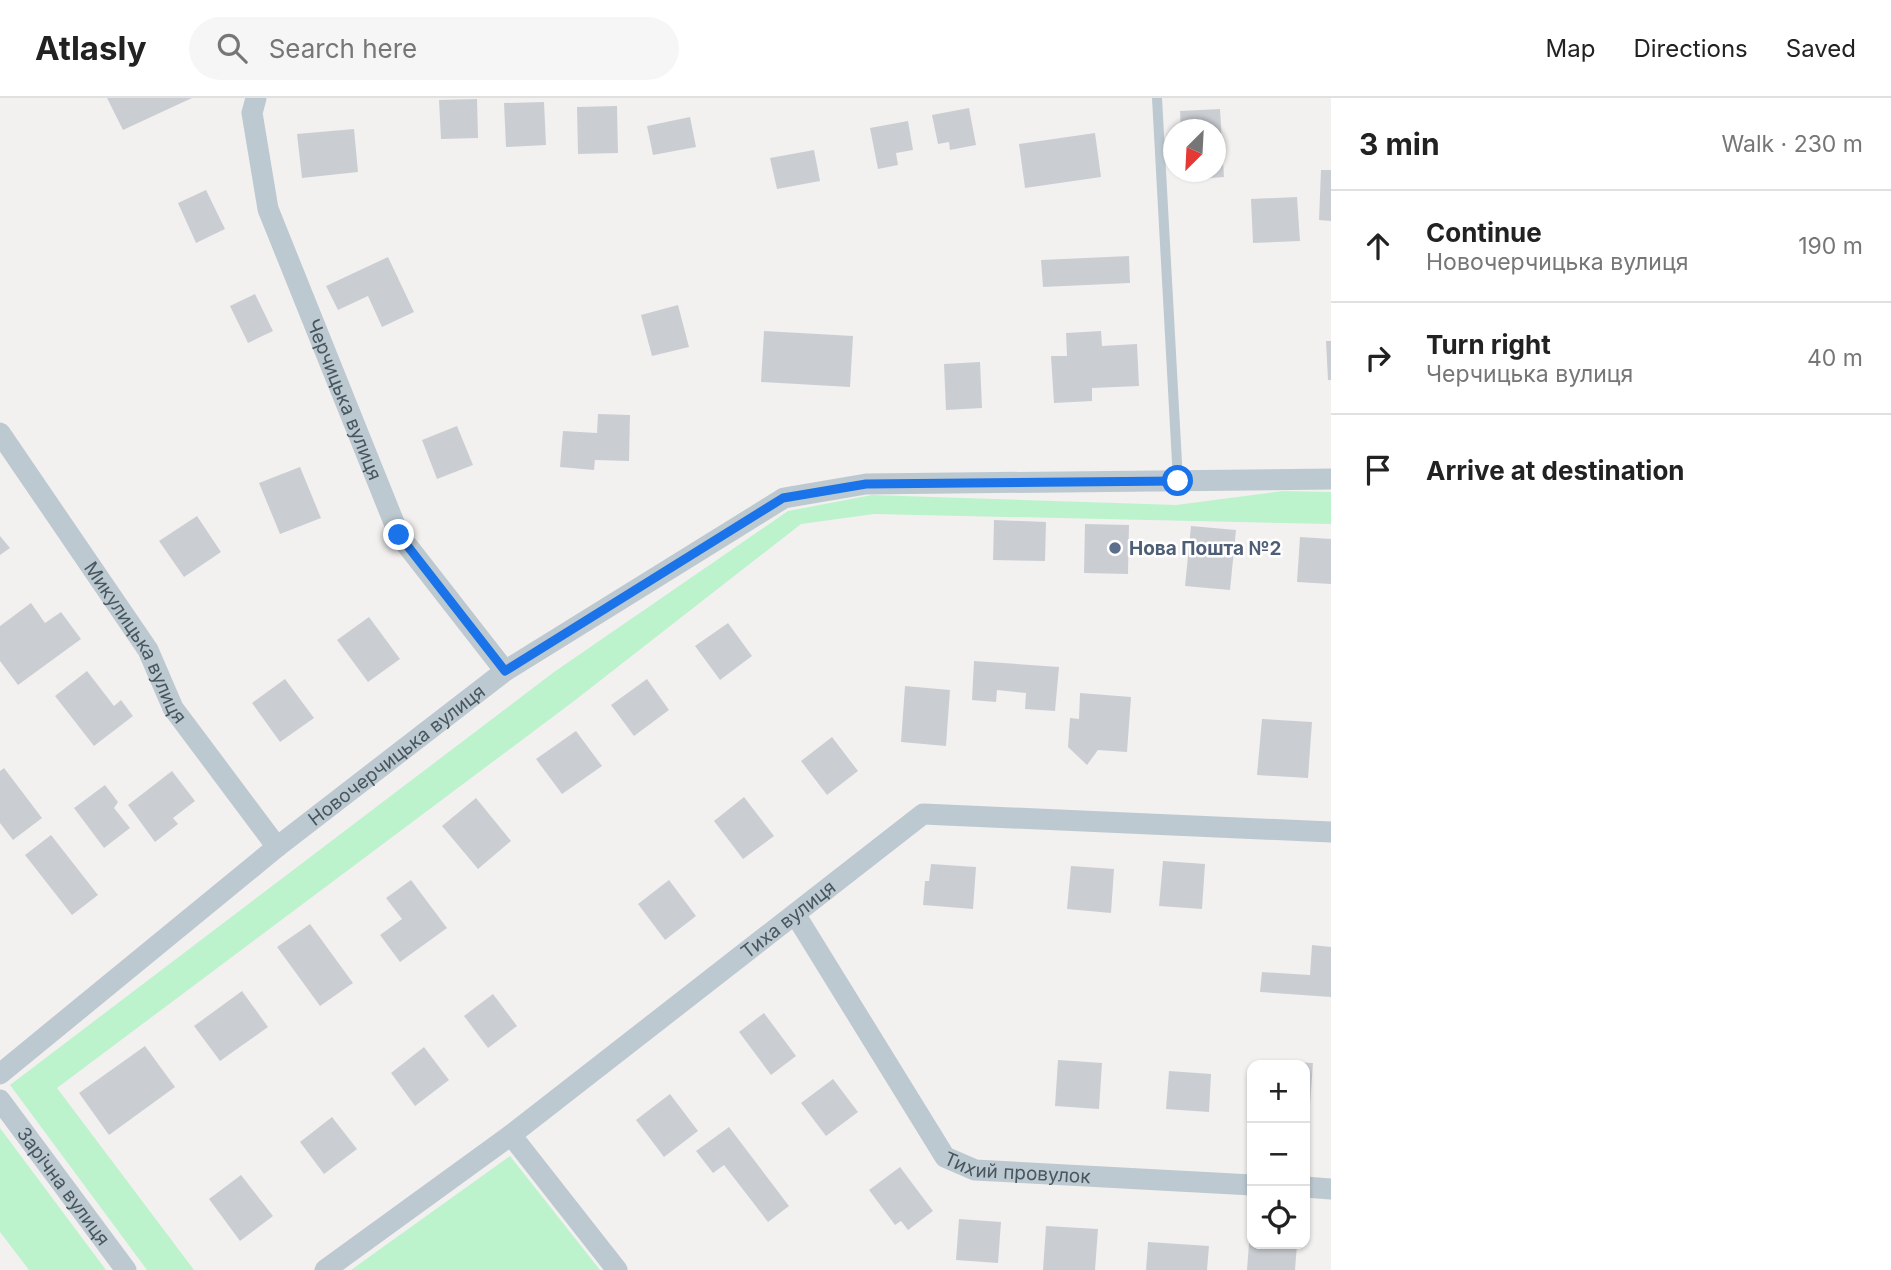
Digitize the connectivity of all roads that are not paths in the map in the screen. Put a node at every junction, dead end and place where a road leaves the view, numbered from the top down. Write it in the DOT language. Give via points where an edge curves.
graph roads {
  1 [pos="256,98"];
  2 [pos="1157,98"];
  3 [pos="0,433"];
  4 [pos="1331,479"];
  5 [pos="1178,481"];
  6 [pos="505,671"];
  7 [pos="1331,832"];
  8 [pos="277,846"];
  9 [pos="795,914"];
  10 [pos="0,1074"];
  11 [pos="0,1100"];
  12 [pos="511,1135"];
  13 [pos="1247,1185"];
  14 [pos="1310,1187"];
  15 [pos="1331,1189"];
  16 [pos="126,1270"];
  17 [pos="325,1270"];
  18 [pos="617,1270"];
  1 -- 6 [label="street, Черчицька вулиця" via="252,113 268,209 399,535"];
  2 -- 5 [label="lane"];
  3 -- 8 [label="street, Микулицька вулиця" via="148,650 173,708"];
  4 -- 5 [label="street, Новочерчицька вулиця"];
  5 -- 6 [label="street, Новочерчицька вулиця" via="866,484 783,498"];
  6 -- 8 [label="street, Новочерчицька вулиця"];
  7 -- 9 [label="street, Тиха вулиця" via="923,814"];
  8 -- 10 [label="street, Новочерчицька вулиця"];
  9 -- 12 [label="street, Тиха вулиця"];
  9 -- 13 [label="street, Тихий провулок" via="945,1157 975,1170"];
  11 -- 16 [label="street, Зарічна вулиця"];
  12 -- 17 [label="street, Тиха вулиця"];
  12 -- 18 [label="street"];
  14 -- 15 [label="street"];
}
